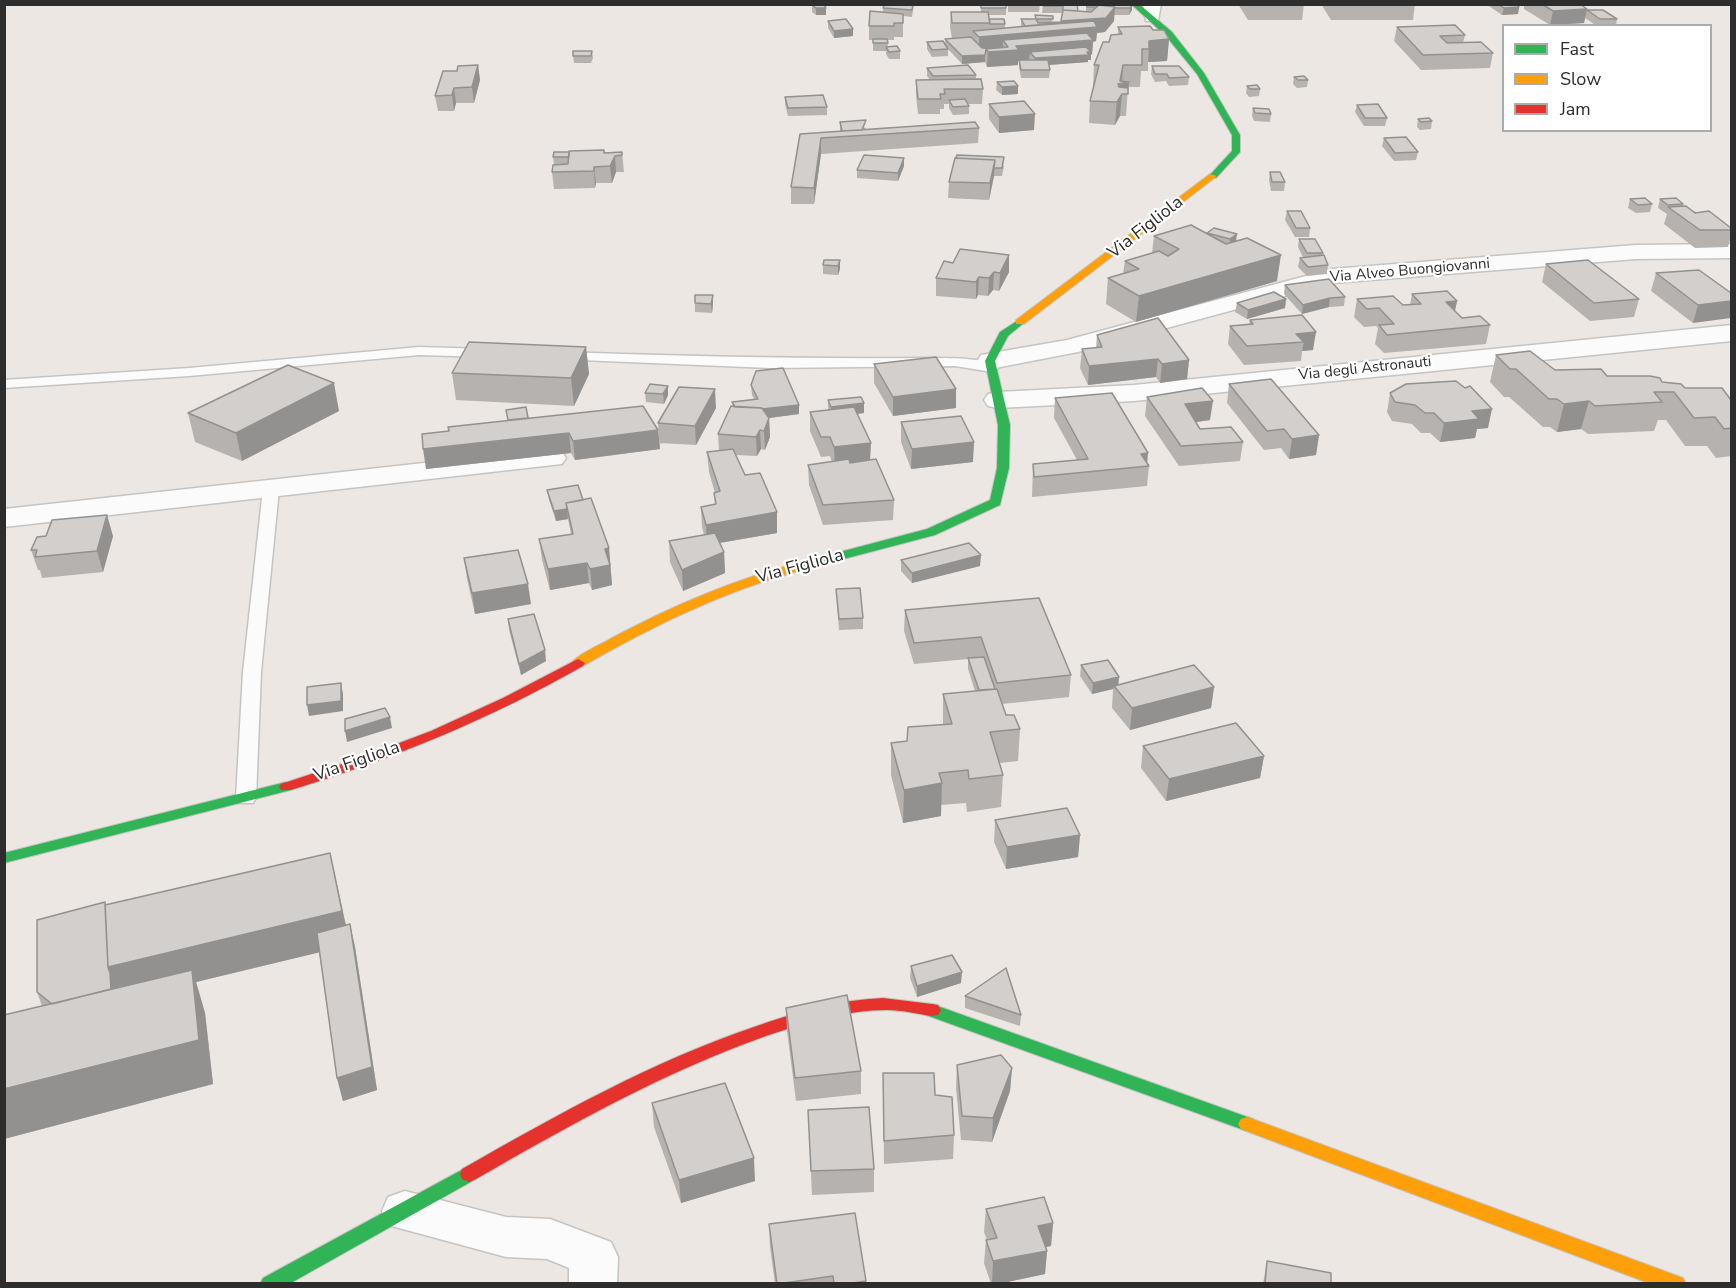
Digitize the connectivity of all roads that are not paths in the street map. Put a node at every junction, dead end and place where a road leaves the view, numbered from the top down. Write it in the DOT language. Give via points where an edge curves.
graph roads {
  1 [pos="1134,4"];
  2 [pos="1152,11"];
  3 [pos="1731,251"];
  4 [pos="1731,333"];
  5 [pos="508,354"];
  6 [pos="543,355"];
  7 [pos="991,364"];
  8 [pos="4,384"];
  9 [pos="998,400"];
  10 [pos="552,458"];
  11 [pos="271,489"];
  12 [pos="4,518"];
  13 [pos="246,798"];
  14 [pos="4,858"];
  15 [pos="405,1211"];
  16 [pos="270,1284"];
  17 [pos="593,1284"];
  18 [pos="1676,1284"];
  1 -- 2 [label="street, Via Figliola"];
  2 -- 7 [label="street, Via Figliola" via="1211,90 1236,135 1236,152 1223,168 1128,243 1004,334"];
  3 -- 7 [label="street, Via Alveo Buongiovanni" via="1636,252 1332,276 1069,347"];
  4 -- 9 [label="street, Via degli Astronauti" via="1134,393"];
  5 -- 8 [label="lane" via="419,351"];
  6 -- 7 [label="lane" via="770,364"];
  7 -- 9 [label="street, Via Figliola"];
  9 -- 13 [label="street, Via Figliola" via="1004,425 1003,468 996,502 975,514 940,530 722,590 655,618 525,694 451,728 346,768"];
  10 -- 11 [label="street"];
  11 -- 12 [label="street"];
  11 -- 13 [label="lane" via="252,672"];
  13 -- 14 [label="street, Via Figliola"];
  15 -- 16 [label="street"];
  15 -- 17 [label="street" via="506,1237 550,1239 594,1257"];
  15 -- 18 [label="street" via="536,1134 697,1056 787,1020 848,1006 891,1002 940,1011"];
}
